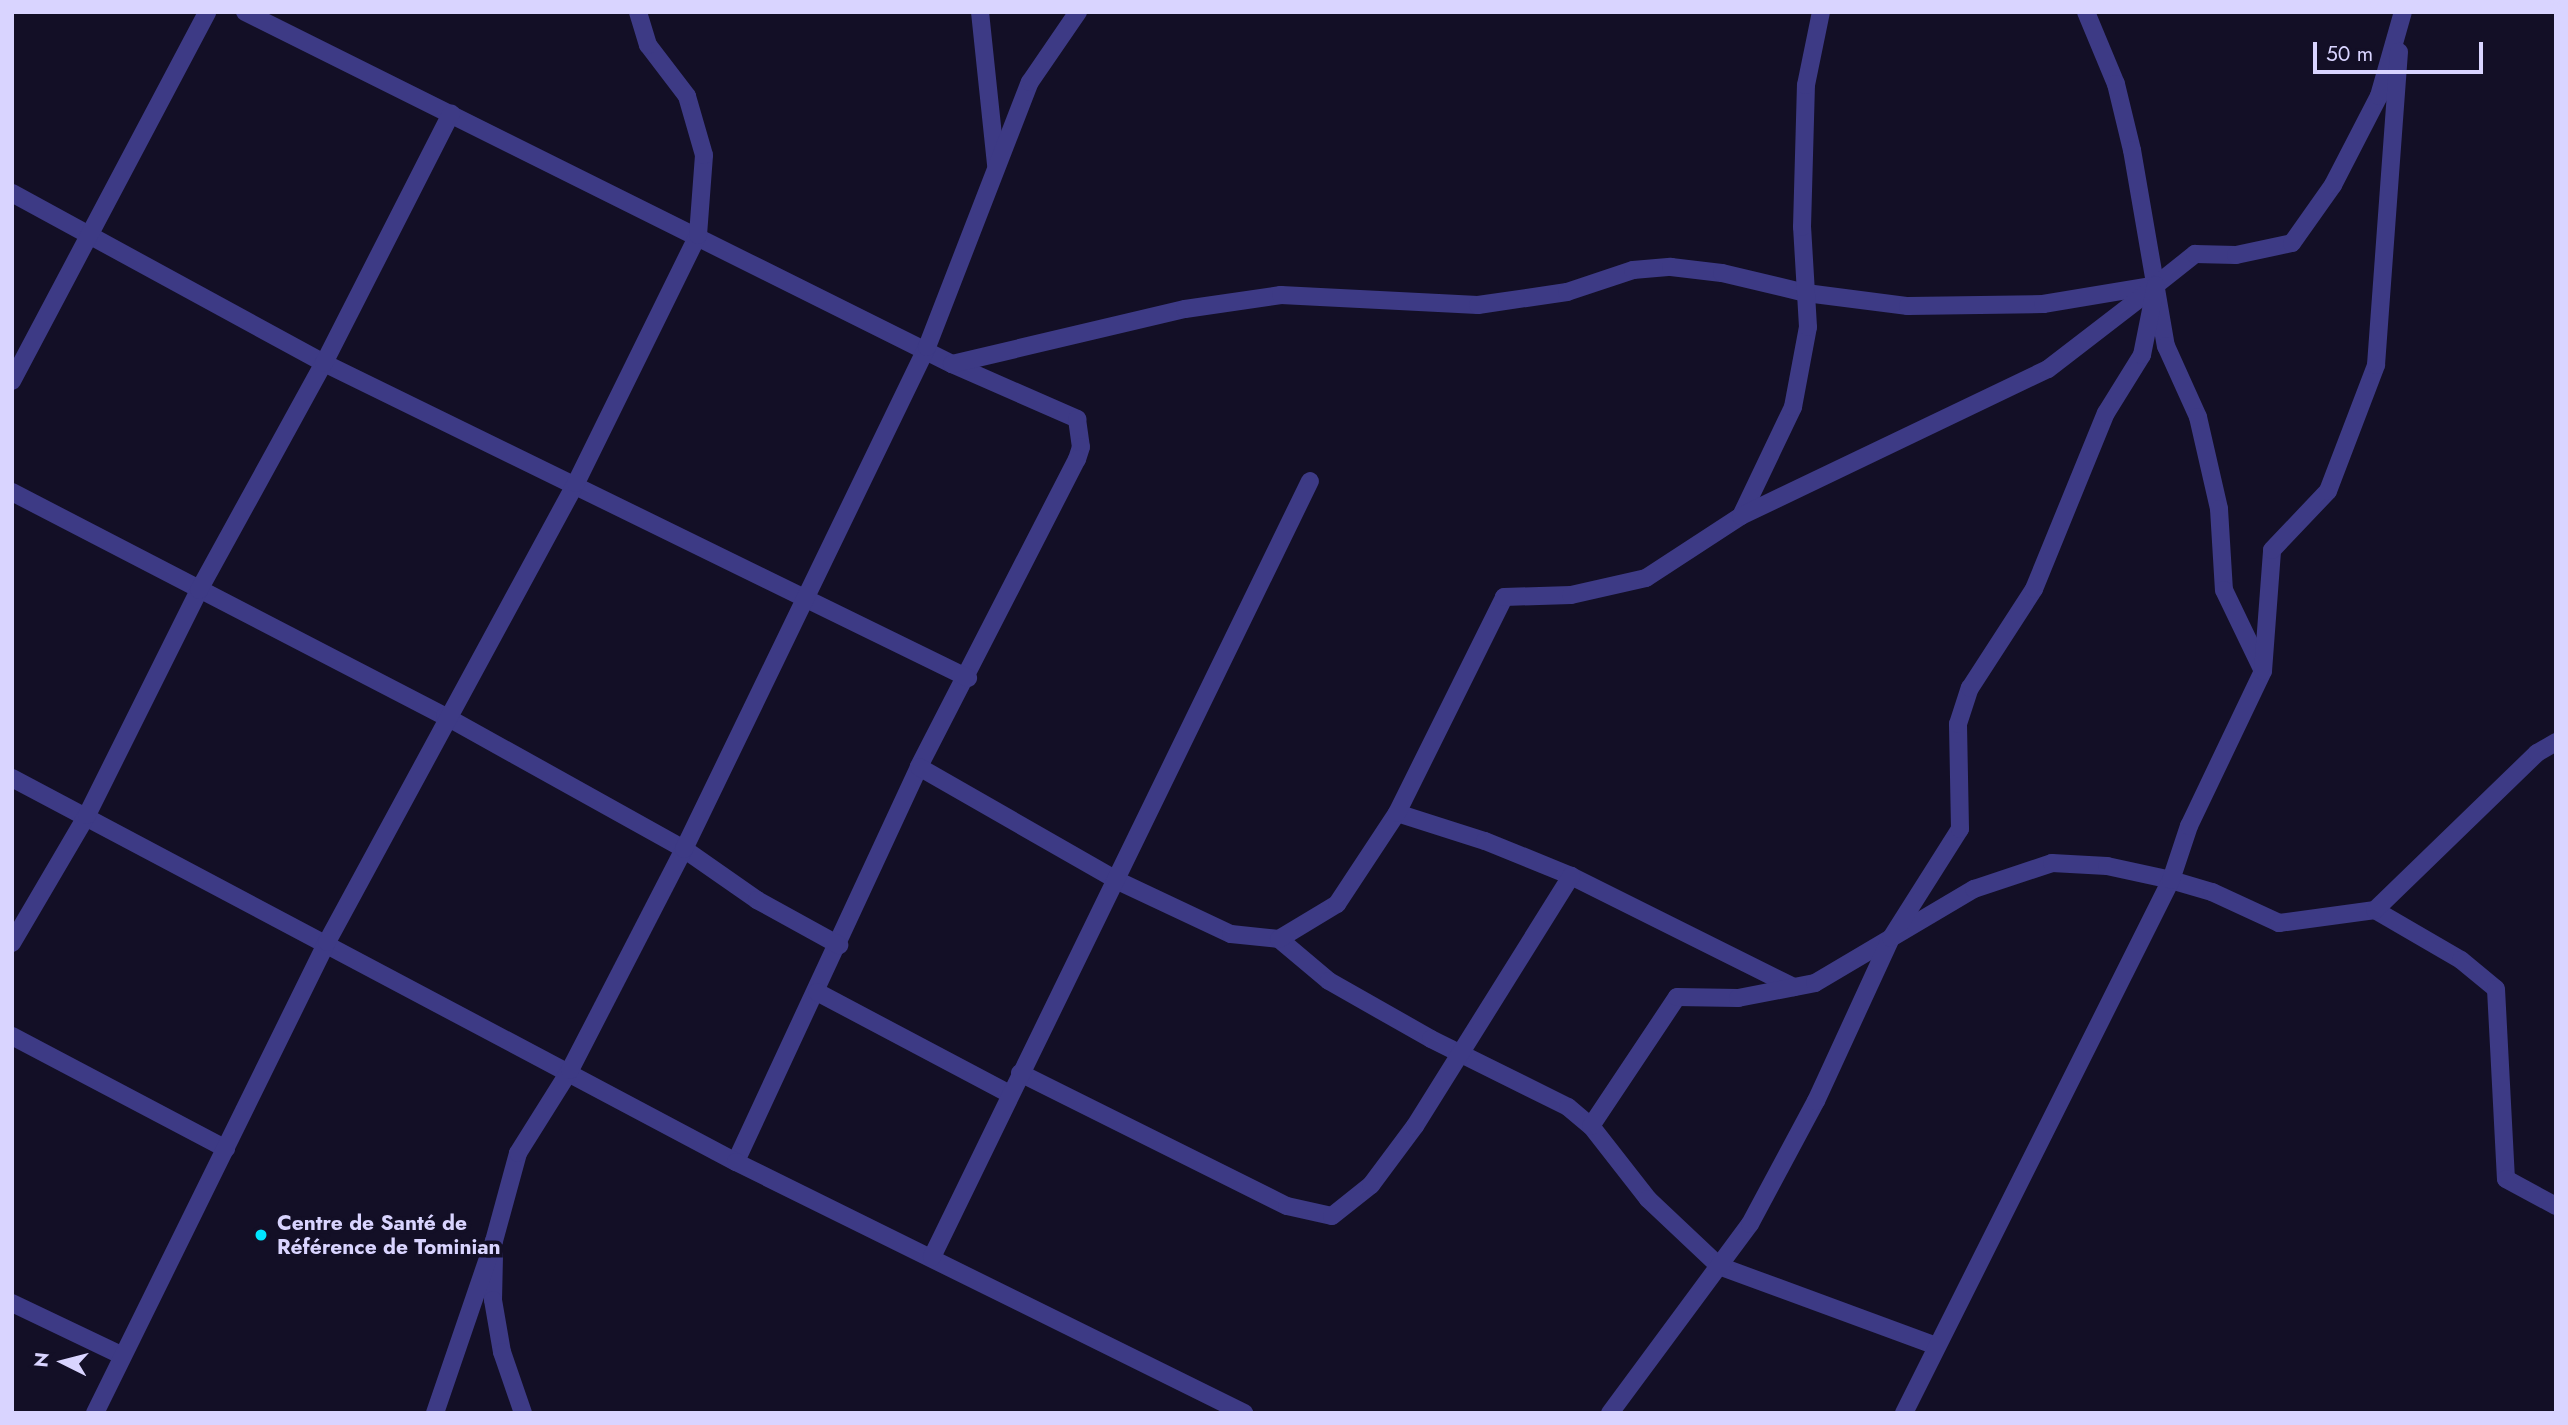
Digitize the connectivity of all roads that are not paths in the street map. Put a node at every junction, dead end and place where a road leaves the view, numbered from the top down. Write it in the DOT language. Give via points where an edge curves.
graph roads {
  1 [pos="207,12"];
  2 [pos="245,12"];
  3 [pos="638,12"];
  4 [pos="980,12"];
  5 [pos="1078,12"];
  6 [pos="1821,12"];
  7 [pos="2086,12"];
  8 [pos="2402,13"];
  9 [pos="451,114"];
  10 [pos="996,168"];
  11 [pos="12,193"];
  12 [pos="89,232"];
  13 [pos="698,235"];
  14 [pos="2156,285"];
  15 [pos="1806,293"];
  16 [pos="927,347"];
  17 [pos="324,363"];
  18 [pos="953,364"];
  19 [pos="12,381"];
  20 [pos="1310,481"];
  21 [pos="576,482"];
  22 [pos="12,492"];
  23 [pos="1741,516"];
  24 [pos="199,590"];
  25 [pos="804,595"];
  26 [pos="2263,671"];
  27 [pos="968,678"];
  28 [pos="445,716"];
  29 [pos="2556,741"];
  30 [pos="919,767"];
  31 [pos="12,778"];
  32 [pos="1398,813"];
  33 [pos="86,815"];
  34 [pos="684,849"];
  35 [pos="1571,876"];
  36 [pos="1116,880"];
  37 [pos="2171,880"];
  38 [pos="2375,910"];
  39 [pos="1891,938"];
  40 [pos="1279,939"];
  41 [pos="327,942"];
  42 [pos="12,943"];
  43 [pos="839,945"];
  44 [pos="1794,987"];
  45 [pos="817,992"];
  46 [pos="12,1036"];
  47 [pos="1462,1055"];
  48 [pos="570,1070"];
  49 [pos="1020,1073"];
  50 [pos="1010,1094"];
  51 [pos="1591,1126"];
  52 [pos="226,1149"];
  53 [pos="736,1161"];
  54 [pos="2556,1206"];
  55 [pos="494,1241"];
  56 [pos="932,1257"];
  57 [pos="1719,1266"];
  58 [pos="12,1303"];
  59 [pos="1937,1346"];
  60 [pos="121,1355"];
  61 [pos="95,1413"];
  62 [pos="435,1413"];
  63 [pos="523,1413"];
  64 [pos="1244,1413"];
  65 [pos="1610,1413"];
  66 [pos="1904,1413"];
  1 -- 12 [label="street"];
  2 -- 9 [label="street"];
  3 -- 13 [label="street" via="648,45 687,96 704,155"];
  4 -- 10 [label="street"];
  5 -- 10 [label="street" via="1030,82"];
  6 -- 15 [label="street" via="1806,85 1802,227"];
  7 -- 14 [label="street" via="2116,84"];
  8 -- 14 [label="street" via="2379,96 2333,185 2292,243 2236,256 2195,254"];
  8 -- 26 [label="street" via="2376,365 2328,491 2272,550"];
  9 -- 13 [label="street"];
  9 -- 17 [label="street"];
  10 -- 16 [label="street"];
  11 -- 12 [label="street"];
  12 -- 17 [label="street"];
  12 -- 19 [label="street"];
  13 -- 16 [label="street"];
  13 -- 21 [label="street"];
  14 -- 15 [label="street" via="2043,304 1981,306 1908,306"];
  14 -- 23 [label="street" via="2048,369"];
  14 -- 26 [label="street" via="2166,346 2198,417 2219,509 2224,590"];
  14 -- 39 [label="street" via="2142,355 2106,413 2034,589 1970,688 1958,724 1960,829"];
  15 -- 18 [label="street" via="1722,273 1671,267 1633,270 1567,292 1478,305 1281,295 1185,309"];
  15 -- 23 [label="street" via="1808,327 1793,407"];
  16 -- 18 [label="street"];
  16 -- 25 [label="street"];
  17 -- 21 [label="street"];
  17 -- 24 [label="street"];
  18 -- 27 [label="street" via="1077,419 1081,447"];
  20 -- 36 [label="street"];
  21 -- 25 [label="street"];
  21 -- 28 [label="street"];
  22 -- 24 [label="street"];
  23 -- 32 [label="street" via="1646,578 1571,595 1504,597"];
  24 -- 28 [label="street"];
  24 -- 33 [label="street"];
  25 -- 27 [label="street"];
  25 -- 34 [label="street"];
  26 -- 37 [label="street" via="2189,826"];
  27 -- 30 [label="street"];
  28 -- 34 [label="street"];
  28 -- 41 [label="street"];
  29 -- 38 [label="street" via="2537,753"];
  30 -- 36 [label="street"];
  30 -- 43 [label="street"];
  31 -- 33 [label="street"];
  32 -- 35 [label="street"];
  32 -- 40 [label="street" via="1337,904"];
  33 -- 41 [label="street"];
  33 -- 42 [label="street"];
  34 -- 43 [label="street" via="757,900"];
  34 -- 48 [label="street"];
  35 -- 44 [label="street"];
  35 -- 47 [label="street"];
  36 -- 40 [label="street" via="1231,934"];
  36 -- 49 [label="street"];
  37 -- 38 [label="street" via="2212,892 2279,923"];
  37 -- 39 [label="street" via="2107,866 2052,863 1974,888"];
  37 -- 59 [label="street"];
  38 -- 54 [label="street" via="2461,960 2496,989 2507,1180"];
  39 -- 44 [label="street" via="1815,983"];
  39 -- 57 [label="street" via="1816,1101 1750,1224"];
  40 -- 47 [label="street" via="1328,981"];
  41 -- 48 [label="street"];
  41 -- 52 [label="street"];
  43 -- 45 [label="street"];
  44 -- 51 [label="street" via="1738,998 1677,997"];
  45 -- 50 [label="street"];
  45 -- 53 [label="street"];
  46 -- 52 [label="street"];
  47 -- 49 [label="street" via="1371,1185 1332,1216 1287,1206"];
  47 -- 51 [label="street" via="1568,1107"];
  48 -- 53 [label="street"];
  48 -- 55 [label="street" via="518,1153"];
  49 -- 50 [label="street"];
  50 -- 56 [label="street"];
  51 -- 57 [label="street" via="1648,1199"];
  52 -- 60 [label="street"];
  53 -- 56 [label="street"];
  55 -- 62 [label="street"];
  55 -- 63 [label="street" via="493,1300 502,1352"];
  56 -- 64 [label="street"];
  57 -- 59 [label="street"];
  57 -- 65 [label="street"];
  58 -- 60 [label="street"];
  59 -- 66 [label="street"];
  60 -- 61 [label="street"];
}
